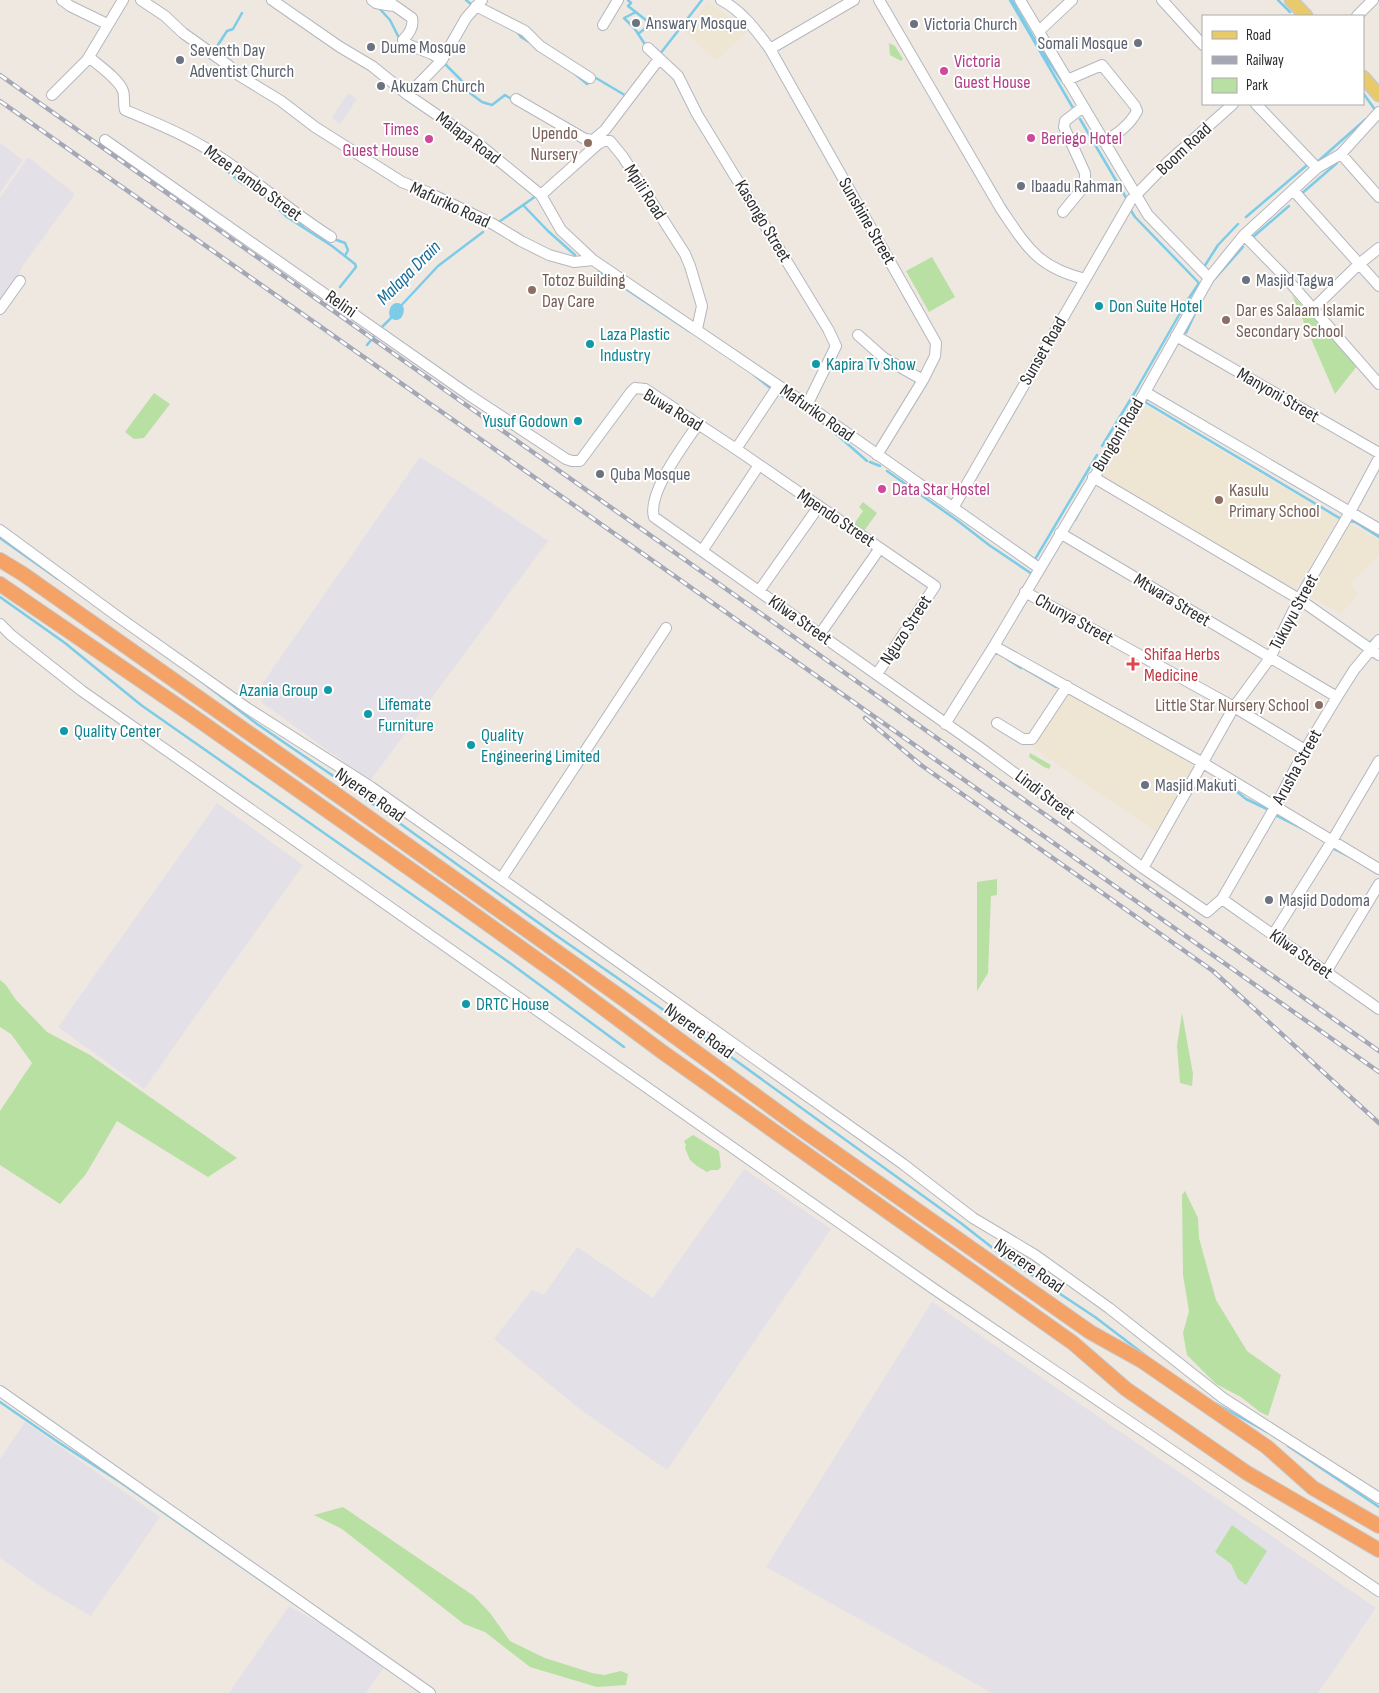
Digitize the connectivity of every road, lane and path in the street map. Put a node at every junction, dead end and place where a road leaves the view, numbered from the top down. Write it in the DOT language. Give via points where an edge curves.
graph roads {
  1 [pos="62,0"];
  2 [pos="123,0"];
  3 [pos="141,0"];
  4 [pos="272,0"];
  5 [pos="618,0"];
  6 [pos="721,0"];
  7 [pos="854,0"];
  8 [pos="880,0"];
  9 [pos="1020,0"];
  10 [pos="1072,0"];
  11 [pos="1162,0"];
  12 [pos="1291,0"];
  13 [pos="1373,0"];
  14 [pos="381,2"];
  15 [pos="479,3"];
  16 [pos="1305,15"];
  17 [pos="1358,15"];
  18 [pos="107,24"];
  19 [pos="603,26"];
  20 [pos="1038,31"];
  21 [pos="1202,44"];
  22 [pos="648,48"];
  23 [pos="770,49"];
  24 [pos="89,57"];
  25 [pos="659,59"];
  26 [pos="442,60"];
  27 [pos="590,78"];
  28 [pos="1364,79"];
  29 [pos="1067,80"];
  30 [pos="52,95"];
  31 [pos="408,95"];
  32 [pos="1379,96"];
  33 [pos="516,99"];
  34 [pos="1232,105"];
  35 [pos="1257,105"];
  36 [pos="1083,107"];
  37 [pos="1379,112"];
  38 [pos="104,140"];
  39 [pos="1104,142"];
  40 [pos="1341,154"];
  41 [pos="1317,168"];
  42 [pos="1293,190"];
  43 [pos="540,194"];
  44 [pos="1136,195"];
  45 [pos="1379,197"];
  46 [pos="1063,212"];
  47 [pos="1244,235"];
  48 [pos="331,238"];
  49 [pos="1379,248"];
  50 [pos="593,260"];
  51 [pos="1359,264"];
  52 [pos="1209,278"];
  53 [pos="1085,279"];
  54 [pos="20,281"];
  55 [pos="1379,286"];
  56 [pos="0,309"];
  57 [pos="1313,309"];
  58 [pos="697,329"];
  59 [pos="858,334"];
  60 [pos="1176,336"];
  61 [pos="923,380"];
  62 [pos="1379,384"];
  63 [pos="778,386"];
  64 [pos="1145,392"];
  65 [pos="807,405"];
  66 [pos="698,424"];
  67 [pos="736,450"];
  68 [pos="1379,453"];
  69 [pos="877,455"];
  70 [pos="1379,458"];
  71 [pos="580,461"];
  72 [pos="759,466"];
  73 [pos="1092,477"];
  74 [pos="819,506"];
  75 [pos="953,508"];
  76 [pos="1350,512"];
  77 [pos="1379,529"];
  78 [pos="0,530"];
  79 [pos="1060,532"];
  80 [pos="880,548"];
  81 [pos="702,551"];
  82 [pos="0,560"];
  83 [pos="1039,568"];
  84 [pos="0,584"];
  85 [pos="935,586"];
  86 [pos="759,591"];
  87 [pos="1025,592"];
  88 [pos="1299,599"];
  89 [pos="0,624"];
  90 [pos="666,628"];
  91 [pos="820,634"];
  92 [pos="1379,640"];
  93 [pos="994,646"];
  94 [pos="1374,652"];
  95 [pos="1270,658"];
  96 [pos="877,674"];
  97 [pos="1067,686"];
  98 [pos="1337,697"];
  99 [pos="1234,707"];
  100 [pos="997,723"];
  101 [pos="945,724"];
  102 [pos="1305,750"];
  103 [pos="1379,761"];
  104 [pos="1203,764"];
  105 [pos="1276,807"];
  106 [pos="1332,841"];
  107 [pos="1143,868"];
  108 [pos="1379,869"];
  109 [pos="501,879"];
  110 [pos="1379,884"];
  111 [pos="1222,899"];
  112 [pos="1273,935"];
  113 [pos="1326,972"];
  114 [pos="1379,1010"];
  115 [pos="0,1391"];
  116 [pos="1379,1498"];
  117 [pos="1298,1502"];
  118 [pos="1337,1502"];
  119 [pos="1379,1520"];
  120 [pos="1379,1526"];
  121 [pos="1379,1550"];
  122 [pos="1379,1559"];
  123 [pos="1379,1591"];
  124 [pos="430,1693"];
  1 -- 18 [label="street"];
  2 -- 18 [label="street"];
  3 -- 50 [label="street, Mafuriko Road" via="240,76 402,182 561,259 574,262"];
  4 -- 31 [label="street, Malapa Road" via="372,66"];
  5 -- 19 [label="street"];
  6 -- 23 [label="street, Sunshine Street" via="732,6"];
  7 -- 23 [label="street"];
  8 -- 53 [label="street" via="1001,209 1023,241 1052,268"];
  9 -- 20 [label="street"];
  10 -- 20 [label="street"];
  11 -- 21 [label="street"];
  12 -- 16 [label="main road"];
  13 -- 17 [label="street"];
  14 -- 26 [label="street" via="395,6 412,18 404,43"];
  15 -- 26 [label="street" via="466,18"];
  15 -- 27 [label="street" via="525,31 540,46"];
  18 -- 24 [label="street"];
  20 -- 29 [label="street"];
  22 -- 25 [label="street, Kasongo Street"];
  23 -- 61 [label="street, Sunshine Street" via="936,343 936,356"];
  24 -- 30 [label="street"];
  24 -- 48 [label="street, Mzee Pambo Street" via="122,86 125,110 216,154"];
  25 -- 33 [label="street" via="593,140 585,139"];
  25 -- 65 [label="street, Kasongo Street" via="678,76 697,114 836,346"];
  26 -- 31 [label="street"];
  28 -- 32 [label="main road"];
  29 -- 36 [label="street"];
  29 -- 39 [label="street" via="1102,65 1135,106 1137,110 1128,123"];
  31 -- 43 [label="street, Malapa Road" via="475,141"];
  34 -- 44 [label="street, Boom Road"];
  35 -- 41 [label="street"];
  36 -- 39 [label="street"];
  36 -- 46 [label="street" via="1065,121 1064,127 1085,173 1085,185"];
  37 -- 40 [label="street, Bungoni Road"];
  38 -- 71 [label="street, Relini" via="470,394 566,458"];
  39 -- 44 [label="street"];
  40 -- 41 [label="street, Bungoni Road"];
  40 -- 45 [label="street"];
  41 -- 42 [label="street, Bungoni Road"];
  42 -- 47 [label="street, Bungoni Road"];
  42 -- 51 [label="street"];
  43 -- 50 [label="street, Mafuriko Road" via="560,230"];
  43 -- 58 [label="street, Mpili Road" via="598,144 610,141 685,254 702,306"];
  44 -- 52 [label="street" via="1148,215"];
  44 -- 53 [label="street, Sunset Road"];
  47 -- 52 [label="street, Bungoni Road"];
  47 -- 57 [label="street"];
  49 -- 51 [label="street"];
  50 -- 58 [label="street, Mafuriko Road"];
  51 -- 55 [label="street"];
  51 -- 57 [label="street"];
  52 -- 60 [label="street, Bungoni Road"];
  53 -- 75 [label="street, Sunset Road"];
  54 -- 56 [label="street"];
  57 -- 62 [label="street"];
  58 -- 63 [label="street, Mafuriko Road"];
  59 -- 61 [label="street" via="884,358"];
  60 -- 64 [label="street, Bungoni Road"];
  60 -- 68 [label="street, Manyoni Street"];
  61 -- 69 [label="street, Sunshine Street"];
  63 -- 65 [label="street, Mafuriko Road"];
  63 -- 67 [label="street"];
  64 -- 73 [label="street, Bungoni Road"];
  64 -- 76 [label="street"];
  65 -- 69 [label="street, Mafuriko Road"];
  66 -- 67 [label="street, Buwa Road"];
  66 -- 71 [label="street, Buwa Road" via="645,389 635,388"];
  66 -- 81 [label="street, Kilwa Street" via="659,485 652,511 654,517"];
  67 -- 72 [label="street, Mpendo Street"];
  69 -- 75 [label="street, Mafuriko Road"];
  70 -- 76 [label="street, Tukuyu Street"];
  72 -- 74 [label="street, Mpendo Street"];
  72 -- 81 [label="street"];
  73 -- 79 [label="street, Bungoni Road"];
  73 -- 88 [label="street"];
  74 -- 80 [label="street, Mpendo Street"];
  74 -- 86 [label="street"];
  75 -- 83 [label="street, Mafuriko Road"];
  76 -- 77 [label="street"];
  76 -- 88 [label="street, Tukuyu Street"];
  78 -- 109 [label="street" via="247,708 372,788"];
  79 -- 83 [label="street, Bungoni Road"];
  79 -- 95 [label="street, Mtwara Street"];
  80 -- 85 [label="street, Mpendo Street"];
  80 -- 91 [label="street"];
  81 -- 86 [label="street, Kilwa Street"];
  82 -- 118 [label="highway, Nyerere Road" via="347,802 1082,1327 1142,1361 1267,1448 1313,1488"];
  83 -- 87 [label="street, Bungoni Road"];
  84 -- 117 [label="highway, Nyerere Road" via="563,978 660,1051 1073,1343 1126,1389 1247,1473"];
  85 -- 96 [label="street, Nguzo Street"];
  86 -- 91 [label="street, Kilwa Street"];
  87 -- 93 [label="street, Bungoni Road"];
  87 -- 99 [label="street, Chunya Street"];
  88 -- 94 [label="street"];
  88 -- 95 [label="street, Tukuyu Street"];
  89 -- 123 [label="street" via="82,691 934,1289"];
  90 -- 109 [label="street"];
  91 -- 96 [label="street, Kilwa Street"];
  92 -- 94 [label="street, Arusha Street"];
  93 -- 97 [label="street"];
  93 -- 101 [label="street, Bungoni Road"];
  94 -- 98 [label="street, Arusha Street" via="1354,670"];
  95 -- 98 [label="street, Mtwara Street"];
  95 -- 99 [label="street, Tukuyu Street"];
  96 -- 101 [label="street, Kilwa Street"];
  97 -- 100 [label="street" via="1032,739 1023,739"];
  97 -- 104 [label="street"];
  98 -- 102 [label="street, Arusha Street"];
  99 -- 102 [label="street, Chunya Street"];
  99 -- 104 [label="street, Tukuyu Street"];
  101 -- 107 [label="street, Lindi Street"];
  102 -- 105 [label="street, Arusha Street"];
  103 -- 106 [label="street"];
  104 -- 105 [label="street"];
  104 -- 107 [label="street, Tukuyu Street"];
  105 -- 106 [label="street"];
  105 -- 111 [label="street, Arusha Street"];
  106 -- 108 [label="street"];
  106 -- 112 [label="street"];
  107 -- 111 [label="street, Lindi Street" via="1207,912"];
  109 -- 116 [label="street" via="903,1164 973,1218 1035,1255 1109,1308 1223,1398"];
  110 -- 113 [label="street"];
  111 -- 112 [label="street, Kilwa Street"];
  112 -- 113 [label="street, Kilwa Street"];
  113 -- 114 [label="street, Kilwa Street"];
  115 -- 124 [label="street"];
  117 -- 121 [label="highway, Nyerere Road"];
  117 -- 122 [label="highway"];
  118 -- 119 [label="highway"];
  118 -- 120 [label="highway, Nyerere Road"];
}
